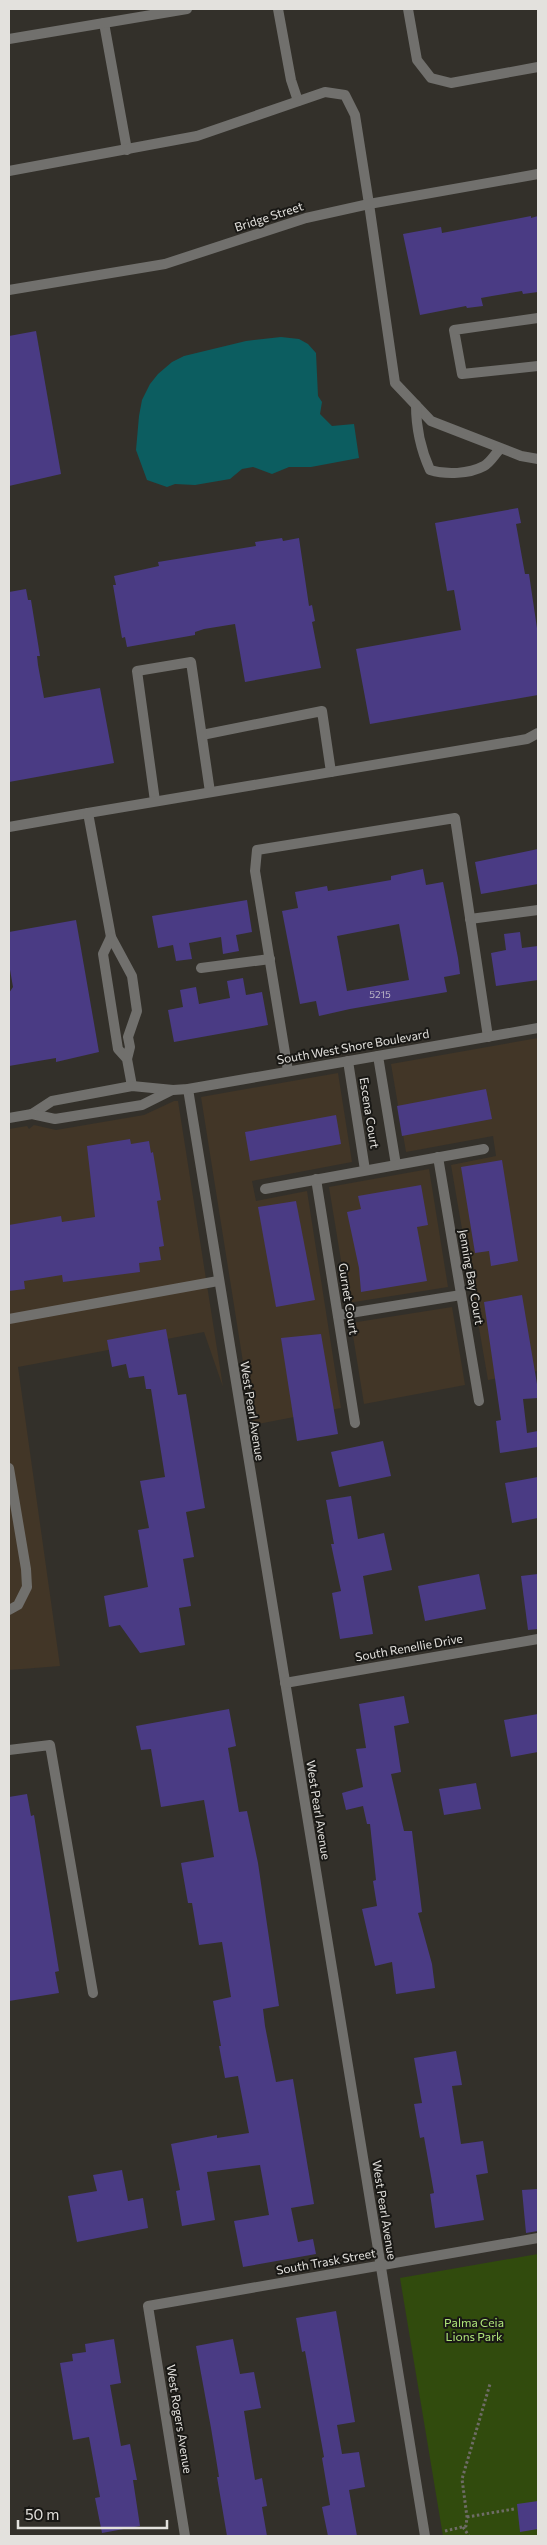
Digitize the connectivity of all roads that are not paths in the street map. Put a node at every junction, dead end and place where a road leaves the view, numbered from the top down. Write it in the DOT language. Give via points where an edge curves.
graph roads {
  1 [pos="187,9"];
  2 [pos="278,9"];
  3 [pos="408,9"];
  4 [pos="104,23"];
  5 [pos="9,40"];
  6 [pos="538,67"];
  7 [pos="298,101"];
  8 [pos="127,150"];
  9 [pos="9,171"];
  10 [pos="538,174"];
  11 [pos="368,204"];
  12 [pos="9,290"];
  13 [pos="538,318"];
  14 [pos="538,366"];
  15 [pos="416,405"];
  16 [pos="500,449"];
  17 [pos="538,459"];
  18 [pos="538,733"];
  19 [pos="202,735"];
  20 [pos="331,772"];
  21 [pos="210,792"];
  22 [pos="155,801"];
  23 [pos="88,813"];
  24 [pos="9,827"];
  25 [pos="538,910"];
  26 [pos="470,919"];
  27 [pos="111,937"];
  28 [pos="270,959"];
  29 [pos="200,968"];
  30 [pos="538,1028"];
  31 [pos="488,1036"];
  32 [pos="378,1056"];
  33 [pos="127,1059"];
  34 [pos="348,1061"];
  35 [pos="288,1071"];
  36 [pos="132,1086"];
  37 [pos="188,1088"];
  38 [pos="173,1090"];
  39 [pos="32,1114"];
  40 [pos="9,1118"];
  41 [pos="484,1148"];
  42 [pos="438,1157"];
  43 [pos="396,1165"];
  44 [pos="365,1170"];
  45 [pos="316,1179"];
  46 [pos="265,1188"];
  47 [pos="218,1281"];
  48 [pos="461,1295"];
  49 [pos="338,1315"];
  50 [pos="9,1319"];
  51 [pos="480,1401"];
  52 [pos="355,1423"];
  53 [pos="9,1468"];
  54 [pos="9,1610"];
  55 [pos="538,1639"];
  56 [pos="285,1683"];
  57 [pos="9,1750"];
  58 [pos="93,1993"];
  59 [pos="538,2238"];
  60 [pos="380,2265"];
  61 [pos="148,2306"];
  62 [pos="185,2536"];
  63 [pos="425,2536"];
  1 -- 4 [label="street"];
  2 -- 7 [label="street"];
  3 -- 6 [label="street" via="417,60 431,78 451,83"];
  4 -- 5 [label="street"];
  4 -- 8 [label="street"];
  7 -- 8 [label="street" via="197,136"];
  7 -- 11 [label="street" via="325,92 345,95 355,115"];
  8 -- 9 [label="street"];
  10 -- 11 [label="street, Bridge Street"];
  11 -- 12 [label="street, Bridge Street" via="306,218 165,264"];
  11 -- 15 [label="street" via="395,383"];
  13 -- 14 [label="street" via="454,330 462,374"];
  15 -- 16 [label="street" via="430,421"];
  15 -- 16 [label="street" via="424,457 430,470 441,474 485,466"];
  16 -- 17 [label="street"];
  18 -- 20 [label="street" via="527,739"];
  19 -- 20 [label="street" via="322,711"];
  19 -- 21 [label="street"];
  19 -- 22 [label="street" via="191,662 138,671"];
  20 -- 21 [label="street"];
  21 -- 22 [label="street"];
  22 -- 23 [label="street"];
  23 -- 24 [label="street"];
  23 -- 27 [label="street"];
  25 -- 26 [label="street"];
  26 -- 28 [label="street" via="455,818 257,850 255,871"];
  26 -- 31 [label="street"];
  27 -- 33 [label="street" via="103,954 118,1049"];
  27 -- 33 [label="street" via="132,976 136,1011 128,1037"];
  28 -- 29 [label="street"];
  28 -- 35 [label="street"];
  30 -- 31 [label="street, South West Shore Boulevard"];
  31 -- 32 [label="street, South West Shore Boulevard"];
  32 -- 34 [label="street, South West Shore Boulevard"];
  32 -- 43 [label="street, Escena Court"];
  33 -- 36 [label="street"];
  34 -- 35 [label="street, South West Shore Boulevard"];
  34 -- 44 [label="street, Escena Court"];
  35 -- 37 [label="street, South West Shore Boulevard"];
  36 -- 38 [label="street, South West Shore Boulevard"];
  36 -- 39 [label="street, South West Shore Boulevard" via="52,1101"];
  37 -- 38 [label="street, South West Shore Boulevard"];
  37 -- 47 [label="street, West Pearl Avenue"];
  38 -- 39 [label="street, South West Shore Boulevard" via="142,1105 55,1119"];
  39 -- 40 [label="street, South West Shore Boulevard"];
  41 -- 42 [label="street"];
  42 -- 43 [label="street"];
  42 -- 48 [label="street, Jenning Bay Court"];
  43 -- 44 [label="street"];
  44 -- 45 [label="street"];
  45 -- 46 [label="street"];
  45 -- 49 [label="street, Gurnet Court"];
  47 -- 50 [label="street"];
  47 -- 56 [label="street, West Pearl Avenue"];
  48 -- 49 [label="street"];
  48 -- 51 [label="street, Jenning Bay Court"];
  49 -- 52 [label="street, Gurnet Court"];
  53 -- 54 [label="street" via="27,1587 18,1605"];
  55 -- 56 [label="street, South Renellie Drive"];
  56 -- 60 [label="street, West Pearl Avenue"];
  57 -- 58 [label="street" via="50,1745"];
  59 -- 60 [label="street, South Trask Street"];
  60 -- 61 [label="street, South Trask Street"];
  60 -- 63 [label="street, West Pearl Avenue"];
  61 -- 62 [label="street, West Rogers Avenue"];
}
